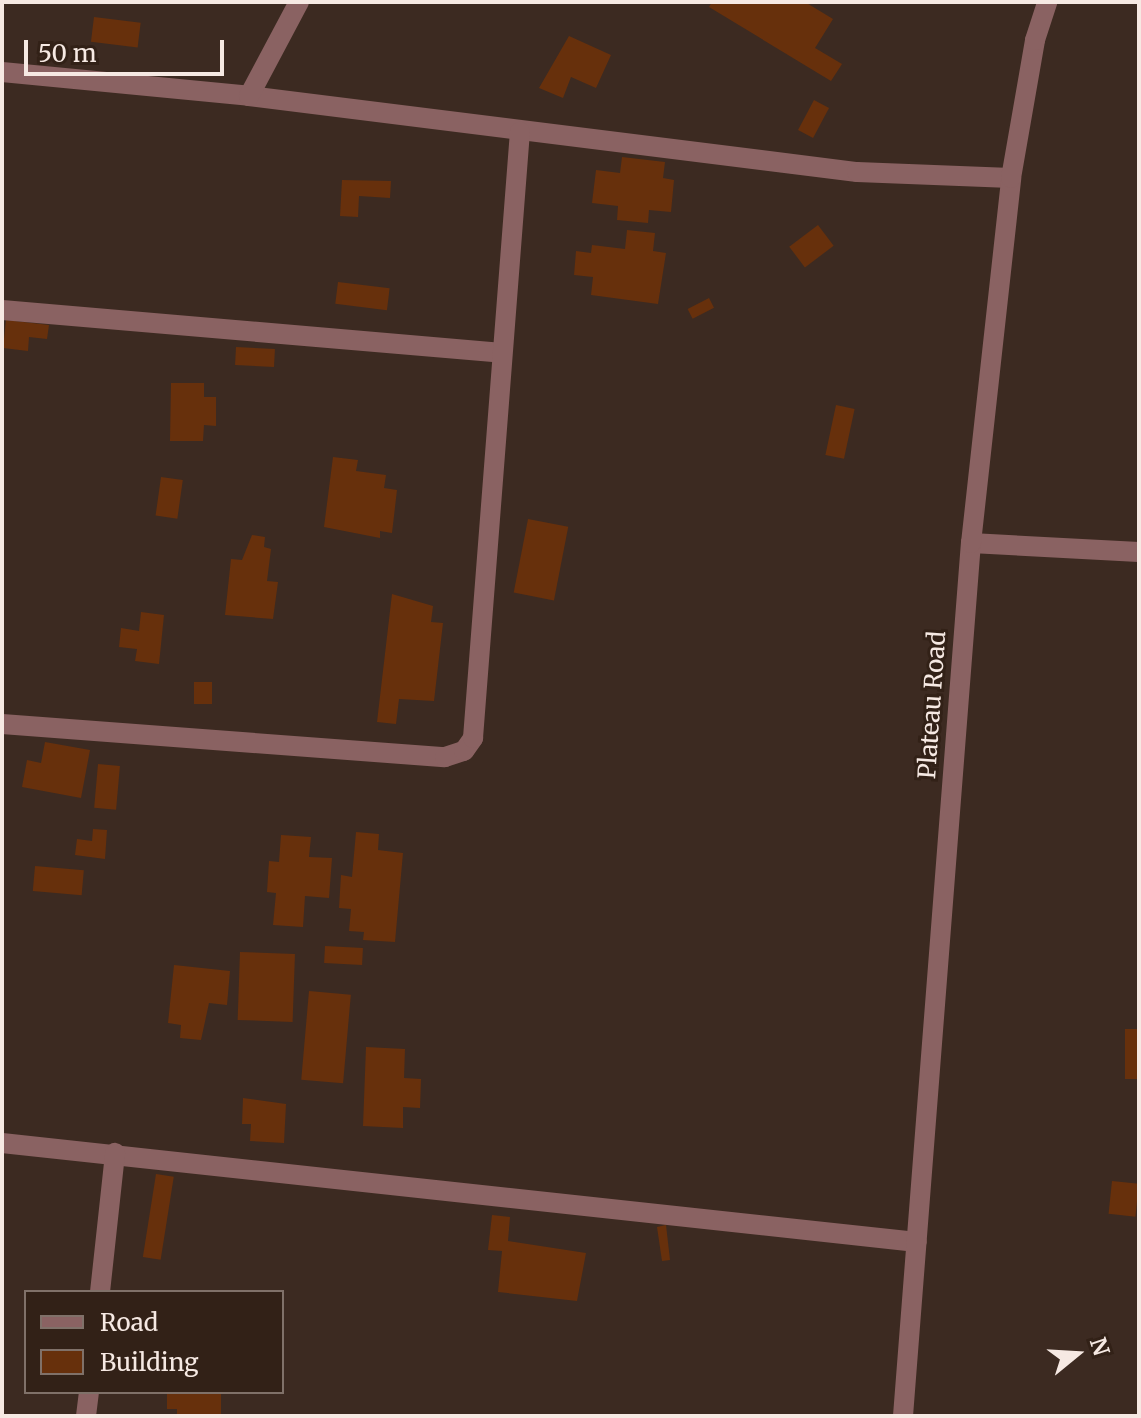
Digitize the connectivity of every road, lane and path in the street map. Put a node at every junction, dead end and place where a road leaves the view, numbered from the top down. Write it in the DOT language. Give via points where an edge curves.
graph roads {
  1 [pos="299,2"];
  2 [pos="1047,2"];
  3 [pos="2,72"];
  4 [pos="249,96"];
  5 [pos="520,132"];
  6 [pos="1011,178"];
  7 [pos="2,310"];
  8 [pos="499,353"];
  9 [pos="971,543"];
  10 [pos="1139,552"];
  11 [pos="2,724"];
  12 [pos="2,1143"];
  13 [pos="115,1153"];
  14 [pos="917,1242"];
  15 [pos="100,1290"];
  16 [pos="89,1394"];
  17 [pos="86,1416"];
  18 [pos="903,1416"];
  1 -- 4 [label="street"];
  2 -- 6 [label="street, Plateau Road" via="1035,40"];
  3 -- 4 [label="street"];
  4 -- 5 [label="street"];
  5 -- 6 [label="street" via="857,172"];
  5 -- 8 [label="street"];
  6 -- 9 [label="street, Plateau Road"];
  7 -- 8 [label="street"];
  8 -- 11 [label="street" via="473,738 464,751 445,757"];
  9 -- 10 [label="street"];
  9 -- 14 [label="street, Plateau Road"];
  12 -- 13 [label="street"];
  13 -- 14 [label="street"];
  13 -- 15 [label="street"];
  14 -- 18 [label="street, Plateau Road"];
  16 -- 17 [label="street"];
}
